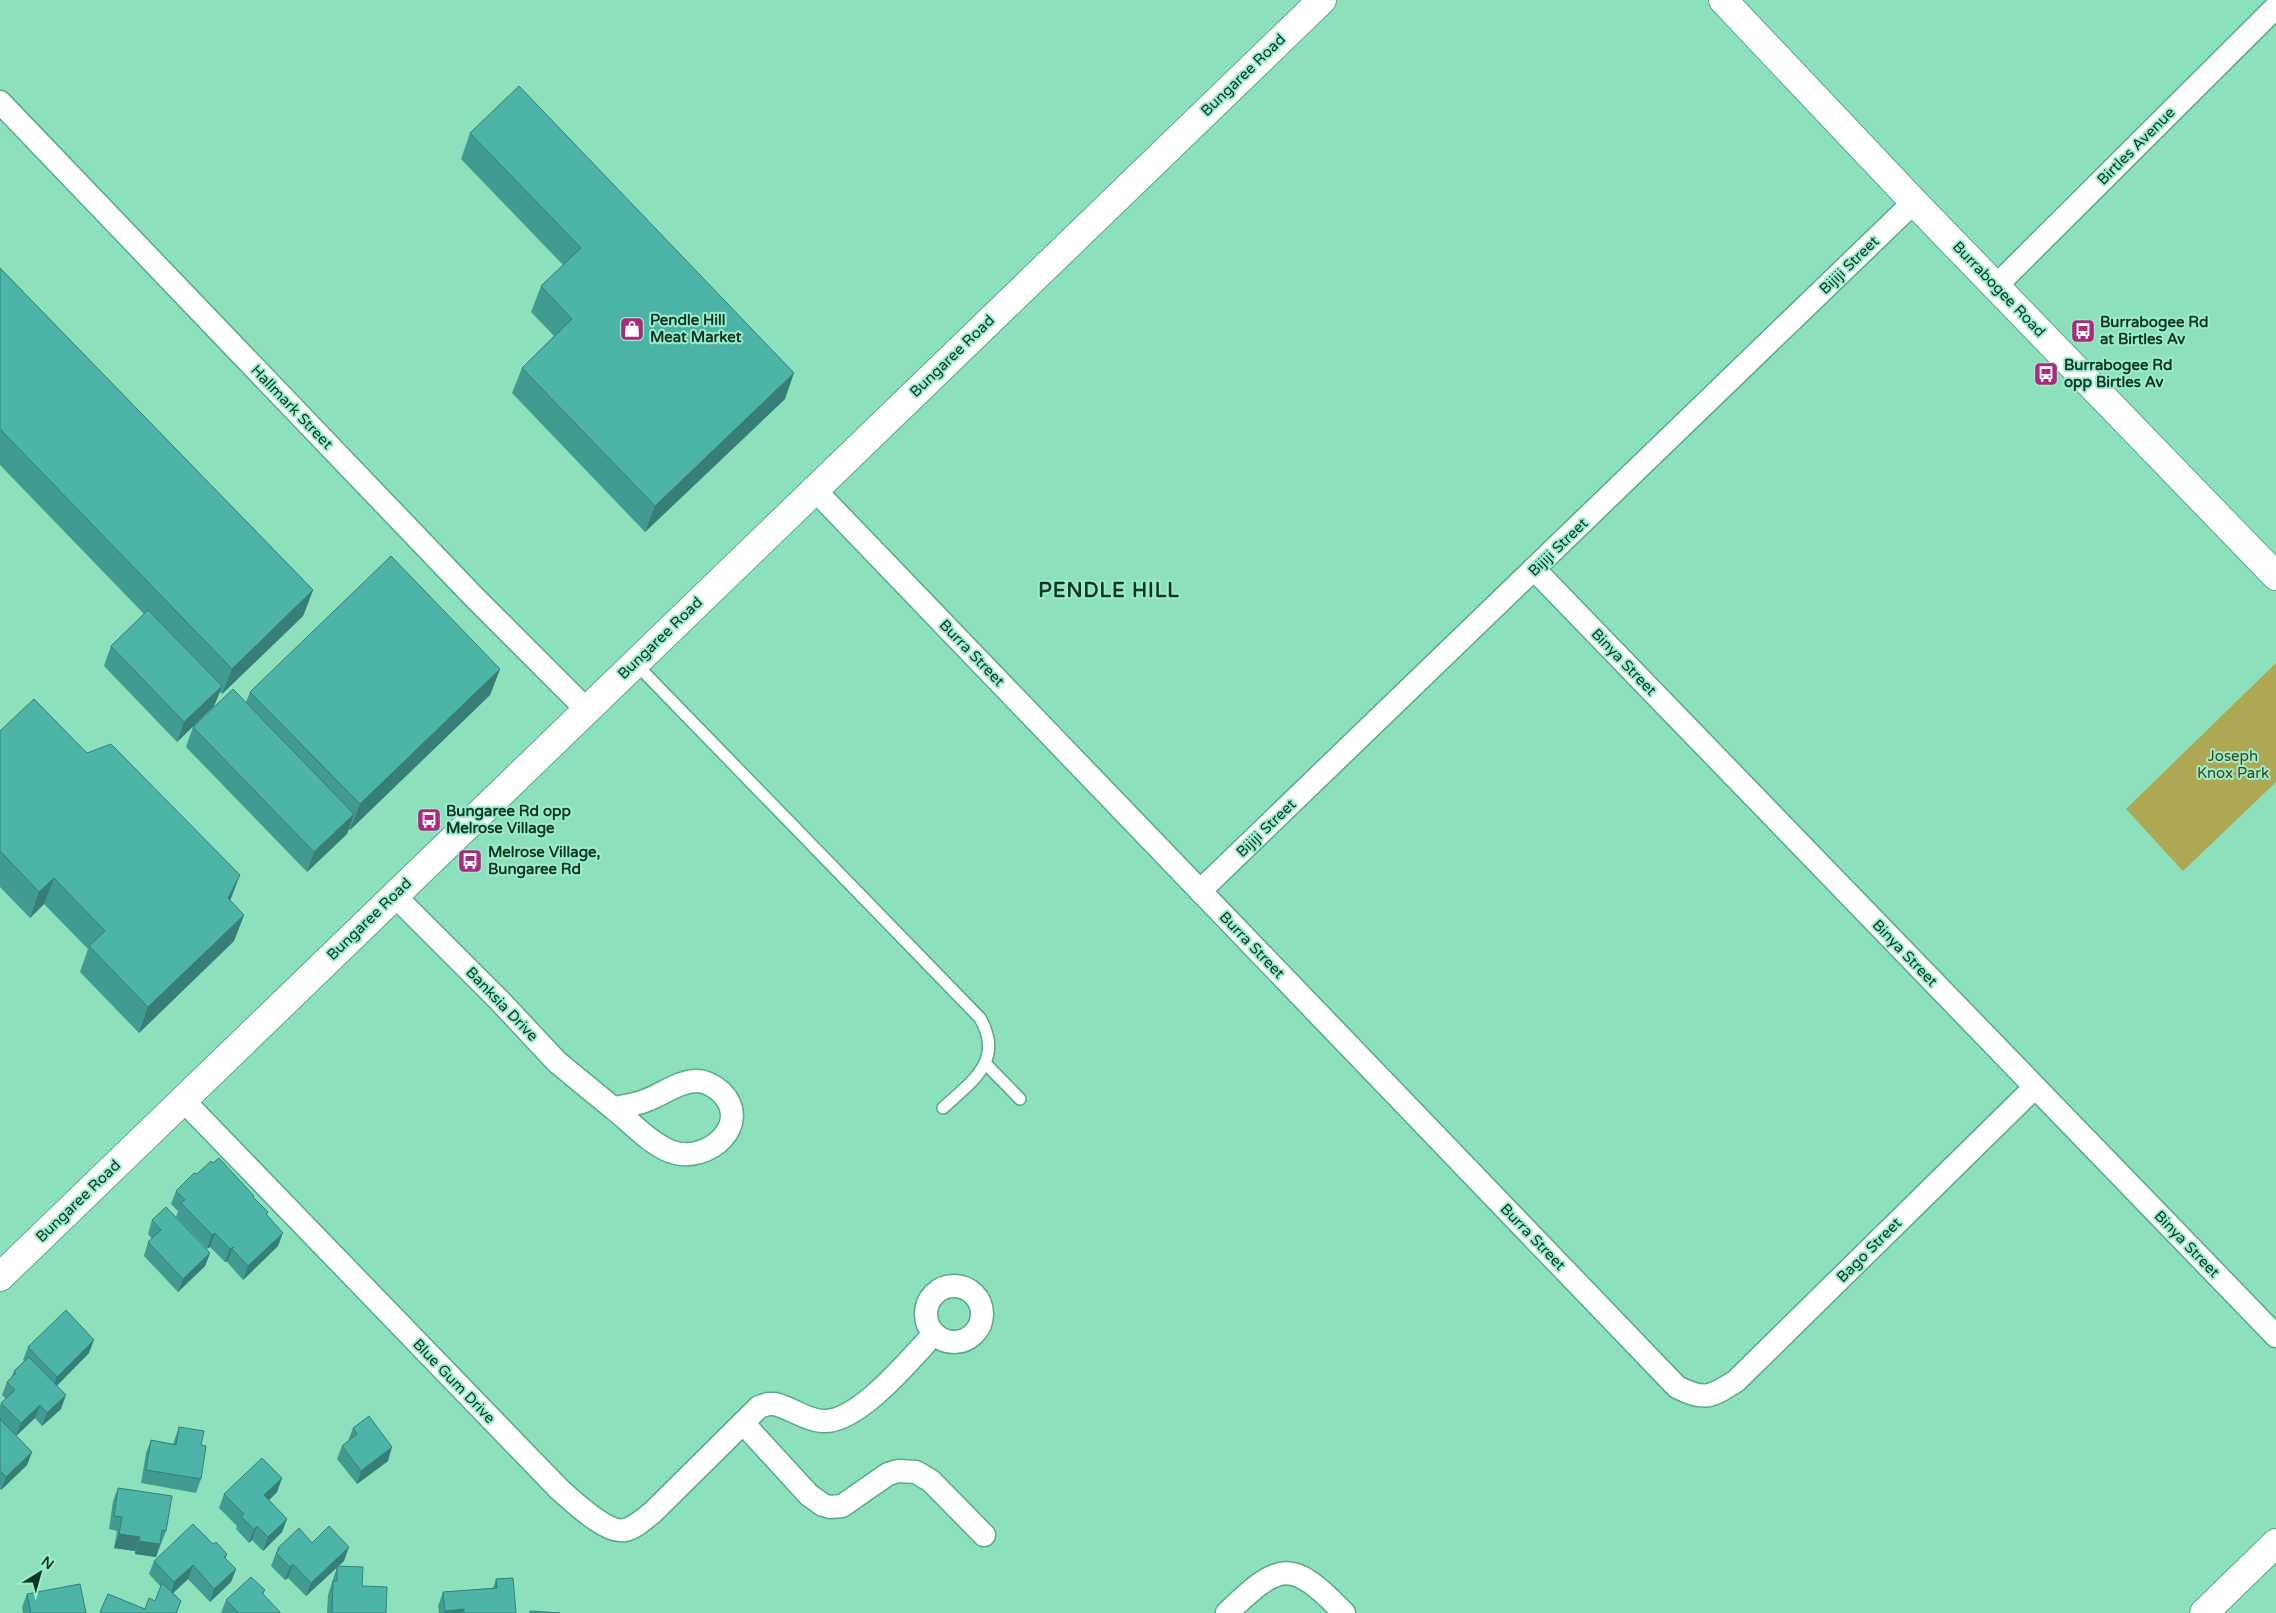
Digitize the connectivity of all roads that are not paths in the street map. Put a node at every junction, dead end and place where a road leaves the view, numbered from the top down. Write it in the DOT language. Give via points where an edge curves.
graph roads {
  1 [pos="1322,0"];
  2 [pos="1723,0"];
  3 [pos="2276,7"];
  4 [pos="0,102"];
  5 [pos="1914,202"];
  6 [pos="1996,286"];
  7 [pos="814,489"];
  8 [pos="1534,570"];
  9 [pos="2276,576"];
  10 [pos="634,662"];
  11 [pos="586,709"];
  12 [pos="1200,891"];
  13 [pos="394,896"];
  14 [pos="986,1064"];
  15 [pos="2034,1088"];
  16 [pos="1020,1099"];
  17 [pos="183,1100"];
  18 [pos="614,1108"];
  19 [pos="943,1108"];
  20 [pos="0,1277"];
  21 [pos="934,1334"];
  22 [pos="2276,1336"];
  23 [pos="1695,1396"];
  24 [pos="743,1423"];
  25 [pos="984,1535"];
  26 [pos="2276,1543"];
  27 [pos="1227,1613"];
  28 [pos="1344,1613"];
  29 [pos="2204,1613"];
  1 -- 7 [label="street, Bungaree Road"];
  2 -- 5 [label="street, Burrabogee Road"];
  3 -- 6 [label="street, Birtles Avenue"];
  4 -- 11 [label="street, Hallmark Street" via="474,597"];
  5 -- 6 [label="street, Burrabogee Road"];
  5 -- 8 [label="street, Bijiji Street"];
  6 -- 9 [label="street, Burrabogee Road"];
  7 -- 10 [label="street, Bungaree Road"];
  7 -- 12 [label="street, Burra Street"];
  8 -- 12 [label="street, Bijiji Street"];
  8 -- 15 [label="street, Binya Street"];
  10 -- 11 [label="street, Bungaree Road"];
  10 -- 14 [label="lane" via="980,1018 989,1037"];
  11 -- 13 [label="street, Bungaree Road"];
  12 -- 23 [label="street, Burra Street" via="1677,1387"];
  13 -- 17 [label="street, Bungaree Road"];
  13 -- 18 [label="street, Banksia Drive" via="557,1062"];
  14 -- 16 [label="lane"];
  14 -- 19 [label="lane"];
  15 -- 22 [label="street, Binya Street"];
  15 -- 23 [label="street, Bago Street" via="1736,1381 1714,1394"];
  17 -- 20 [label="street, Bungaree Road"];
  17 -- 24 [label="street, Blue Gum Drive" via="559,1489 608,1528 626,1530 652,1513"];
  18 -- 18 [label="street, Banksia Drive" via="633,1105 681,1084 699,1081 716,1087 723,1095 729,1104 731,1122 727,1133 717,1144 708,1150 684,1155 658,1145"];
  21 -- 24 [label="street, Blue Gum Drive" via="854,1412 823,1421 784,1406 768,1404"];
  24 -- 25 [label="street" via="809,1496 823,1505 842,1506 888,1474 916,1472 931,1481"];
  26 -- 29 [label="street"];
  27 -- 28 [label="street" via="1264,1579 1288,1572 1313,1584"];
}
